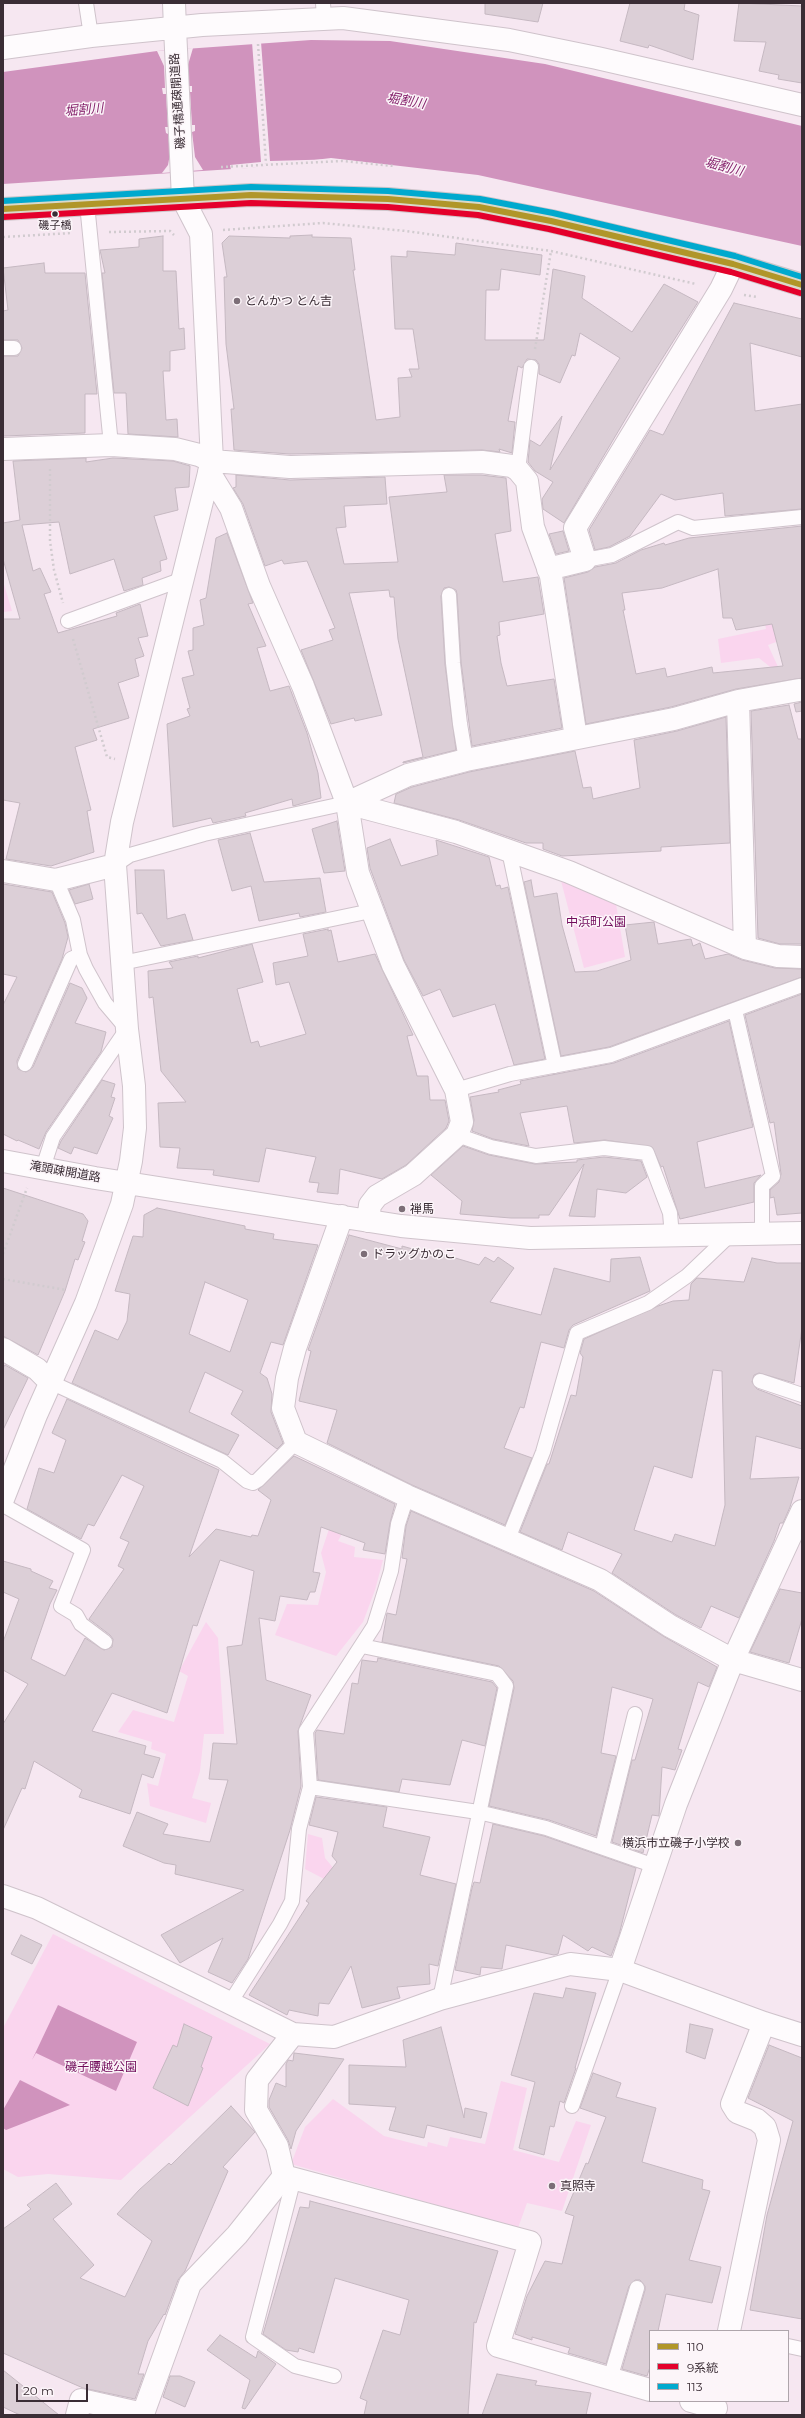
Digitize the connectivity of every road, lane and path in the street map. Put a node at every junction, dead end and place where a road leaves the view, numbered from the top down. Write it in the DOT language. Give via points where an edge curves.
graph roads {
  1 [pos="86,3"];
  2 [pos="174,3"];
  3 [pos="324,11"];
  4 [pos="91,36"];
  5 [pos="258,38"];
  6 [pos="175,39"];
  7 [pos="3,48"];
  8 [pos="802,105"];
  9 [pos="266,164"];
  10 [pos="394,166"];
  11 [pos="221,168"];
  12 [pos="183,199"];
  13 [pos="87,204"];
  14 [pos="3,209"];
  15 [pos="224,229"];
  16 [pos="551,251"];
  17 [pos="733,264"];
  18 [pos="802,284"];
  19 [pos="721,290"];
  20 [pos="765,299"];
  21 [pos="532,367"];
  22 [pos="111,445"];
  23 [pos="3,449"];
  24 [pos="210,467"];
  25 [pos="518,470"];
  26 [pos="802,517"];
  27 [pos="585,560"];
  28 [pos="548,569"];
  29 [pos="183,579"];
  30 [pos="449,595"];
  31 [pos="68,621"];
  32 [pos="801,694"];
  33 [pos="738,701"];
  34 [pos="576,738"];
  35 [pos="466,760"];
  36 [pos="347,803"];
  37 [pos="509,851"];
  38 [pos="115,865"];
  39 [pos="3,870"];
  40 [pos="56,880"];
  41 [pos="371,911"];
  42 [pos="745,948"];
  43 [pos="80,955"];
  44 [pos="802,957"];
  45 [pos="122,963"];
  46 [pos="802,985"];
  47 [pos="735,1010"];
  48 [pos="127,1030"];
  49 [pos="25,1064"];
  50 [pos="555,1066"];
  51 [pos="456,1090"];
  52 [pos="457,1135"];
  53 [pos="3,1161"];
  54 [pos="39,1168"];
  55 [pos="127,1182"];
  56 [pos="342,1216"];
  57 [pos="368,1221"];
  58 [pos="802,1233"];
  59 [pos="731,1234"];
  60 [pos="762,1234"];
  61 [pos="672,1236"];
  62 [pos="3,1254"];
  63 [pos="3,1278"];
  64 [pos="71,1291"];
  65 [pos="3,1349"];
  66 [pos="760,1381"];
  67 [pos="50,1382"];
  68 [pos="802,1395"];
  69 [pos="296,1442"];
  70 [pos="407,1496"];
  71 [pos="3,1499"];
  72 [pos="3,1505"];
  73 [pos="800,1520"];
  74 [pos="508,1539"];
  75 [pos="105,1642"];
  76 [pos="362,1646"];
  77 [pos="733,1660"];
  78 [pos="802,1680"];
  79 [pos="635,1714"];
  80 [pos="310,1787"];
  81 [pos="478,1812"];
  82 [pos="602,1847"];
  83 [pos="655,1866"];
  84 [pos="3,1896"];
  85 [pos="620,1970"];
  86 [pos="440,1998"];
  87 [pos="230,2003"];
  88 [pos="764,2024"];
  89 [pos="293,2034"];
  90 [pos="802,2035"];
  91 [pos="572,2106"];
  92 [pos="289,2177"];
  93 [pos="637,2288"];
  94 [pos="729,2330"];
  95 [pos="789,2346"];
  96 [pos="802,2349"];
  97 [pos="334,2376"];
  98 [pos="610,2379"];
  99 [pos="649,2390"];
  100 [pos="694,2402"];
  101 [pos="716,2408"];
  102 [pos="77,2415"];
  1 -- 4 [label="lane"];
  2 -- 6 [label="street, 磯子橋通疎開道路"];
  3 -- 6 [label="street"];
  3 -- 8 [label="street" via="343,18 509,40"];
  4 -- 6 [label="street"];
  4 -- 7 [label="street"];
  5 -- 9 [label="path"];
  6 -- 12 [label="street, 磯子橋通疎開道路"];
  9 -- 10 [label="path" via="342,161"];
  9 -- 11 [label="path"];
  12 -- 13 [label="highway"];
  12 -- 17 [label="highway" via="296,195 388,199 479,207 551,221"];
  12 -- 24 [label="street" via="201,234"];
  13 -- 14 [label="highway"];
  13 -- 22 [label="lane"];
  15 -- 16 [label="path" via="323,223 406,231"];
  16 -- 19 [label="path"];
  16 -- 21 [label="path"];
  17 -- 18 [label="highway"];
  17 -- 19 [label="street"];
  19 -- 20 [label="path"];
  19 -- 27 [label="street" via="575,528"];
  21 -- 25 [label="lane"];
  22 -- 23 [label="street"];
  22 -- 24 [label="street" via="174,449 199,455"];
  24 -- 25 [label="street" via="482,462 512,466"];
  24 -- 29 [label="street"];
  24 -- 36 [label="street" via="231,508 259,586 304,686"];
  25 -- 28 [label="street" via="527,481 533,527"];
  26 -- 27 [label="lane" via="693,528 678,522 612,555"];
  27 -- 28 [label="street"];
  28 -- 34 [label="street"];
  29 -- 31 [label="lane"];
  29 -- 38 [label="street" via="122,822"];
  30 -- 35 [label="lane" via="458,709"];
  32 -- 33 [label="street"];
  33 -- 34 [label="street" via="674,719"];
  33 -- 42 [label="street"];
  34 -- 35 [label="street"];
  35 -- 36 [label="street" via="408,775"];
  36 -- 37 [label="street" via="456,832"];
  36 -- 38 [label="lane" via="204,834 130,855"];
  36 -- 41 [label="street" via="358,873"];
  37 -- 42 [label="street" via="569,872"];
  37 -- 50 [label="lane"];
  38 -- 40 [label="street"];
  38 -- 45 [label="street"];
  39 -- 40 [label="street"];
  40 -- 43 [label="lane" via="73,920"];
  41 -- 45 [label="lane"];
  41 -- 51 [label="street" via="393,965"];
  42 -- 44 [label="street" via="778,956"];
  43 -- 48 [label="lane" via="105,1003"];
  43 -- 49 [label="lane" via="71,959"];
  45 -- 48 [label="street"];
  46 -- 47 [label="lane"];
  47 -- 50 [label="lane" via="611,1055"];
  47 -- 60 [label="lane" via="773,1176 762,1186"];
  48 -- 54 [label="lane" via="54,1137"];
  48 -- 55 [label="street" via="134,1086 135,1128"];
  50 -- 51 [label="lane" via="510,1074"];
  51 -- 52 [label="street" via="462,1122"];
  52 -- 57 [label="street" via="413,1175 377,1196 370,1205"];
  52 -- 61 [label="lane" via="491,1147 536,1156 604,1148 647,1153 670,1213"];
  53 -- 54 [label="street, 滝頭疎開道路"];
  54 -- 55 [label="street, 滝頭疎開道路"];
  54 -- 62 [label="path"];
  55 -- 56 [label="street, 滝頭疎開道路"];
  55 -- 67 [label="street" via="122,1204 86,1303"];
  56 -- 57 [label="street, 滝頭疎開道路"];
  56 -- 69 [label="street" via="294,1348 287,1378 283,1408"];
  57 -- 61 [label="street, 滝頭疎開道路" via="530,1238"];
  58 -- 60 [label="street, 滝頭疎開道路"];
  59 -- 60 [label="street, 滝頭疎開道路"];
  59 -- 61 [label="street, 滝頭疎開道路"];
  59 -- 74 [label="lane" via="687,1276 648,1303 577,1332 542,1452"];
  63 -- 64 [label="path"];
  65 -- 67 [label="street" via="37,1369"];
  66 -- 68 [label="lane"];
  67 -- 69 [label="lane" via="222,1461 246,1481 253,1483"];
  67 -- 71 [label="street"];
  69 -- 70 [label="street"];
  70 -- 74 [label="street"];
  70 -- 76 [label="lane" via="398,1524 391,1571 374,1626"];
  72 -- 75 [label="lane" via="83,1550 61,1606 76,1615 81,1624"];
  73 -- 77 [label="street"];
  74 -- 77 [label="street" via="600,1580 670,1626"];
  76 -- 80 [label="lane" via="346,1666 306,1731"];
  76 -- 81 [label="lane" via="497,1674 506,1686"];
  77 -- 78 [label="street"];
  77 -- 83 [label="street" via="676,1804"];
  79 -- 82 [label="lane"];
  80 -- 81 [label="lane"];
  80 -- 87 [label="lane" via="299,1829 292,1901"];
  81 -- 82 [label="lane" via="546,1828"];
  81 -- 86 [label="lane"];
  82 -- 83 [label="lane"];
  83 -- 85 [label="street"];
  84 -- 87 [label="street" via="37,1908"];
  85 -- 86 [label="street" via="570,1964"];
  85 -- 88 [label="street"];
  85 -- 91 [label="lane"];
  86 -- 89 [label="street" via="334,2037"];
  87 -- 89 [label="street"];
  88 -- 90 [label="street"];
  88 -- 94 [label="street" via="732,2104 737,2112 757,2120 764,2127 769,2140"];
  89 -- 92 [label="street" via="257,2080 256,2110 277,2146"];
  92 -- 97 [label="lane" via="252,2337 295,2366"];
  92 -- 98 [label="street" via="530,2242 498,2346"];
  92 -- 102 [label="street" via="190,2284 143,2414 80,2400"];
  93 -- 98 [label="lane"];
  95 -- 96 [label="lane"];
  98 -- 99 [label="street"];
  100 -- 101 [label="street"];
}
